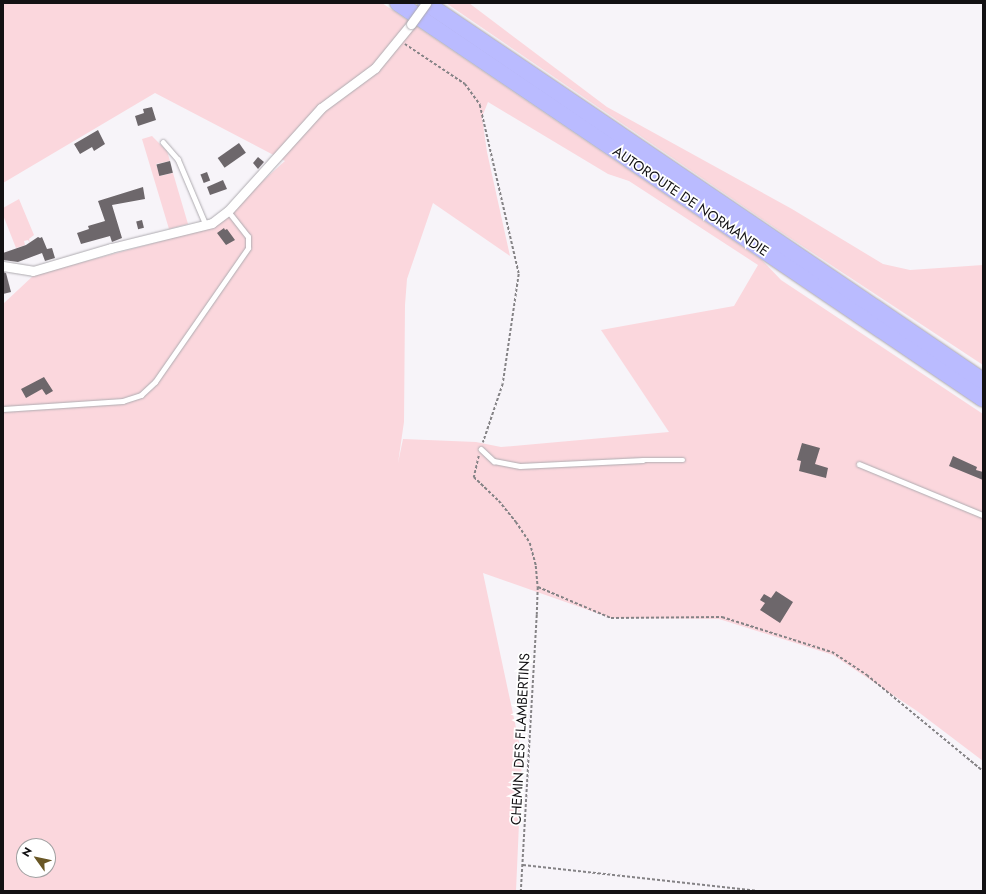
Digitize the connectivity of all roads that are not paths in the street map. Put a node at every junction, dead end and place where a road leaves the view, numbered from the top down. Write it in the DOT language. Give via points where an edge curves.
graph roads {
  1 [pos="398,3"];
  2 [pos="426,3"];
  3 [pos="163,142"];
  4 [pos="228,212"];
  5 [pos="206,225"];
  6 [pos="3,266"];
  7 [pos="983,381"];
  8 [pos="983,399"];
  9 [pos="3,408"];
  10 [pos="481,449"];
  11 [pos="683,460"];
  12 [pos="859,464"];
  13 [pos="983,515"];
  1 -- 8 [label="highway, AUTOROUTE DE NORMANDIE"];
  2 -- 4 [label="street, bridge" via="375,68 321,108"];
  2 -- 7 [label="highway, AUTOROUTE DE NORMANDIE"];
  3 -- 5 [label="lane" via="178,159"];
  4 -- 5 [label="street" via="212,224"];
  4 -- 9 [label="lane" via="248,237 248,248 155,382 141,395 123,401"];
  5 -- 6 [label="street" via="111,248 33,271"];
  10 -- 11 [label="lane" via="494,461 520,466"];
  12 -- 13 [label="lane"];
}
